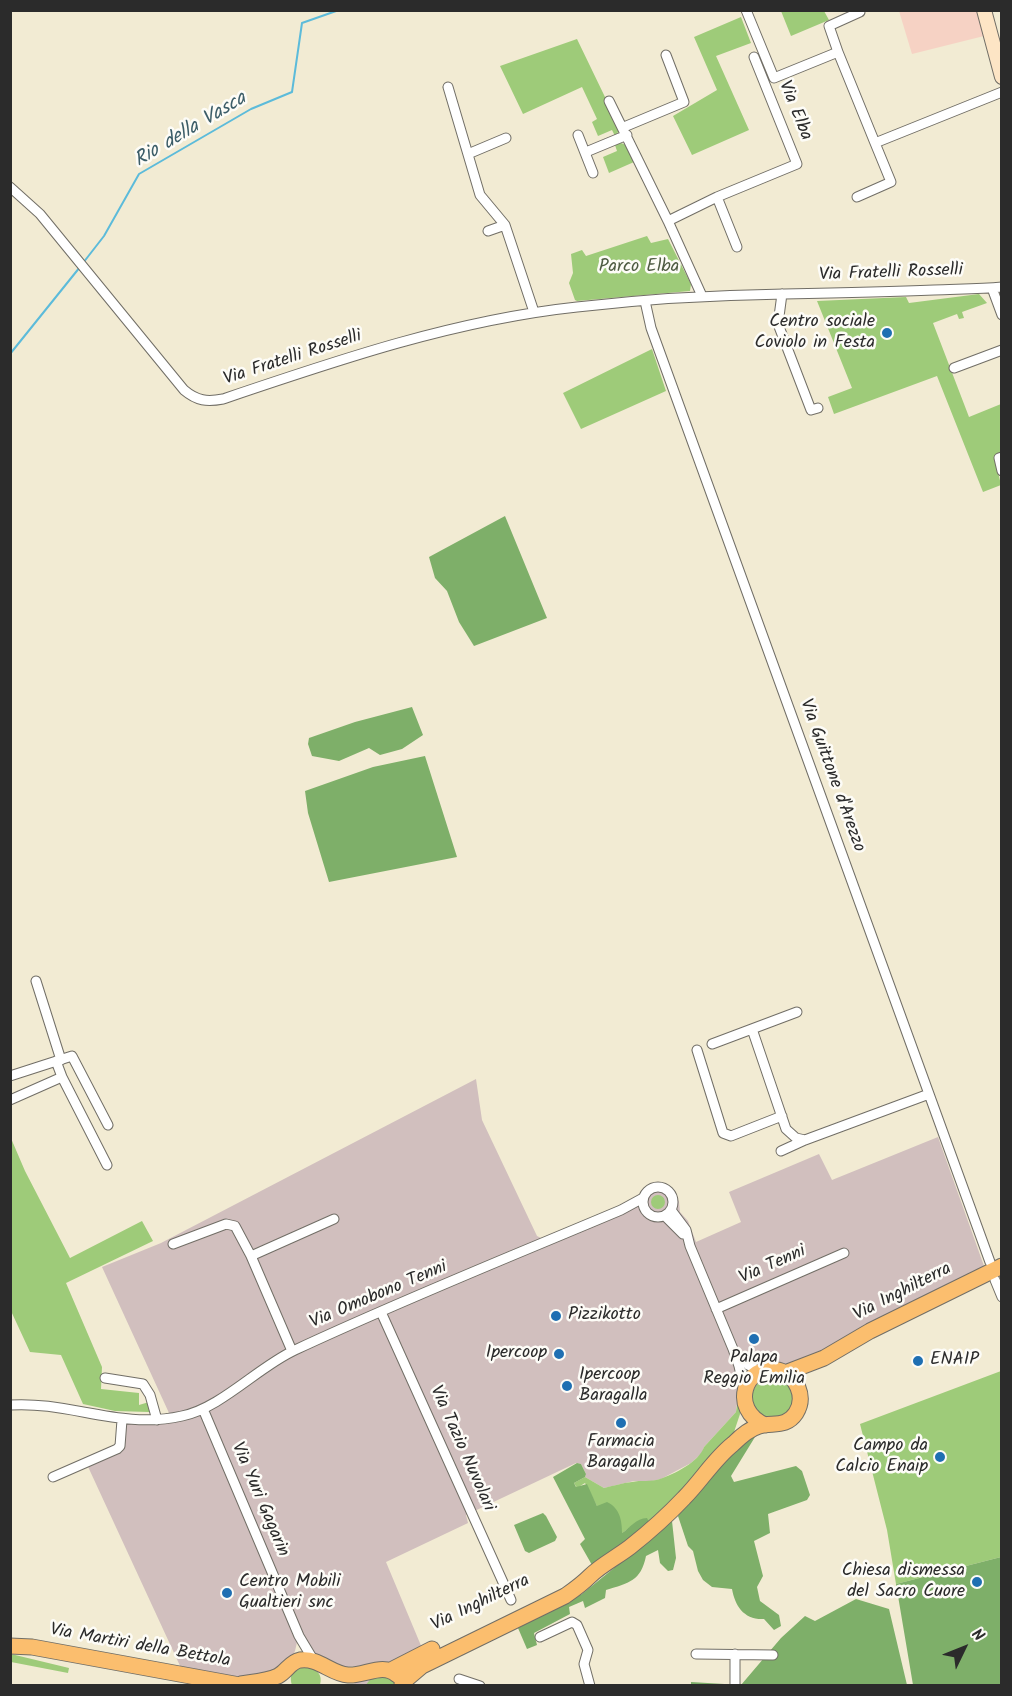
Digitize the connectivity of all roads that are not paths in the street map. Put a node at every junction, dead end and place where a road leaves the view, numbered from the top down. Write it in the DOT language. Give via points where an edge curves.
graph roads {
  1 [pos="746,10"];
  2 [pos="860,10"];
  3 [pos="984,10"];
  4 [pos="838,52"];
  5 [pos="666,55"];
  6 [pos="754,57"];
  7 [pos="1001,70"];
  8 [pos="448,87"];
  9 [pos="1002,92"];
  10 [pos="609,101"];
  11 [pos="625,131"];
  12 [pos="578,135"];
  13 [pos="506,138"];
  14 [pos="875,143"];
  15 [pos="586,152"];
  16 [pos="468,154"];
  17 [pos="593,173"];
  18 [pos="10,187"];
  19 [pos="857,197"];
  20 [pos="717,198"];
  21 [pos="668,221"];
  22 [pos="505,225"];
  23 [pos="488,231"];
  24 [pos="737,247"];
  25 [pos="997,287"];
  26 [pos="782,294"];
  27 [pos="702,296"];
  28 [pos="645,301"];
  29 [pos="534,312"];
  30 [pos="1002,315"];
  31 [pos="1002,350"];
  32 [pos="954,368"];
  33 [pos="818,408"];
  34 [pos="1002,457"];
  35 [pos="1002,471"];
  36 [pos="36,981"];
  37 [pos="797,1012"];
  38 [pos="752,1029"];
  39 [pos="712,1044"];
  40 [pos="697,1050"];
  41 [pos="58,1060"];
  42 [pos="10,1076"];
  43 [pos="62,1077"];
  44 [pos="929,1094"];
  45 [pos="10,1100"];
  46 [pos="782,1116"];
  47 [pos="108,1125"];
  48 [pos="805,1140"];
  49 [pos="781,1150"];
  50 [pos="107,1165"];
  51 [pos="643,1198"];
  52 [pos="621,1210"];
  53 [pos="645,1211"];
  54 [pos="668,1213"];
  55 [pos="334,1219"];
  56 [pos="173,1244"];
  57 [pos="843,1253"];
  58 [pos="251,1256"];
  59 [pos="995,1269"];
  60 [pos="1002,1297"];
  61 [pos="716,1309"];
  62 [pos="381,1312"];
  63 [pos="733,1348"];
  64 [pos="292,1351"];
  65 [pos="824,1358"];
  66 [pos="762,1372"];
  67 [pos="785,1373"];
  68 [pos="105,1378"];
  69 [pos="799,1391"];
  70 [pos="745,1399"];
  71 [pos="10,1405"];
  72 [pos="202,1409"];
  73 [pos="122,1420"];
  74 [pos="157,1420"];
  75 [pos="765,1425"];
  76 [pos="730,1446"];
  77 [pos="53,1477"];
  78 [pos="590,1576"];
  79 [pos="511,1600"];
  80 [pos="299,1636"];
  81 [pos="540,1637"];
  82 [pos="10,1640"];
  83 [pos="10,1646"];
  84 [pos="32,1647"];
  85 [pos="696,1654"];
  86 [pos="735,1654"];
  87 [pos="773,1655"];
  88 [pos="314,1661"];
  89 [pos="290,1666"];
  90 [pos="391,1670"];
  91 [pos="459,1679"];
  92 [pos="402,1684"];
  93 [pos="243,1685"];
  94 [pos="285,1686"];
  95 [pos="480,1686"];
  96 [pos="590,1686"];
  97 [pos="735,1686"];
  1 -- 4 [label="street" via="774,78"];
  2 -- 4 [label="street" via="829,26"];
  3 -- 7 [label="street"];
  4 -- 14 [label="street"];
  5 -- 11 [label="street" via="684,102"];
  6 -- 20 [label="street, Via Elba" via="797,164"];
  8 -- 16 [label="street"];
  9 -- 14 [label="street"];
  10 -- 11 [label="street"];
  11 -- 15 [label="street"];
  11 -- 21 [label="street"];
  12 -- 15 [label="street"];
  13 -- 16 [label="street"];
  14 -- 19 [label="street" via="891,182"];
  15 -- 17 [label="street"];
  16 -- 22 [label="street" via="480,195"];
  18 -- 29 [label="street, Via Fratelli Rosselli" via="40,214 184,390 209,402 428,335"];
  20 -- 21 [label="street, Via Elba"];
  20 -- 24 [label="street"];
  21 -- 27 [label="street"];
  22 -- 23 [label="street"];
  22 -- 29 [label="street"];
  25 -- 26 [label="street, Via Fratelli Rosselli"];
  25 -- 30 [label="street"];
  26 -- 27 [label="street, Via Fratelli Rosselli"];
  26 -- 33 [label="street" via="778,324 811,410"];
  27 -- 28 [label="street, Via Fratelli Rosselli"];
  28 -- 29 [label="street, Via Fratelli Rosselli"];
  28 -- 44 [label="street, Via Guittone d'Arezzo" via="651,328"];
  31 -- 32 [label="street"];
  34 -- 35 [label="street"];
  36 -- 41 [label="street"];
  37 -- 38 [label="street"];
  38 -- 39 [label="street"];
  38 -- 46 [label="street"];
  40 -- 46 [label="street" via="723,1133 731,1136"];
  41 -- 42 [label="street"];
  41 -- 43 [label="street"];
  41 -- 47 [label="street" via="72,1056"];
  43 -- 45 [label="street"];
  43 -- 50 [label="street"];
  44 -- 48 [label="street"];
  44 -- 59 [label="street, Via Guittone d'Arezzo"];
  46 -- 48 [label="street" via="786,1129"];
  48 -- 49 [label="street"];
  51 -- 52 [label="street, Via Omobono Tenni"];
  51 -- 53 [label="street"];
  51 -- 54 [label="street, Via Omobono Tenni" via="653,1187 663,1188 673,1199"];
  52 -- 53 [label="street, Via Omobono Tenni"];
  52 -- 62 [label="street, Via Omobono Tenni"];
  53 -- 54 [label="street, Via Omobono Tenni" via="652,1216"];
  54 -- 61 [label="street, Via Omobono Tenni" via="686,1230"];
  55 -- 58 [label="street"];
  56 -- 58 [label="street" via="231,1224 240,1232"];
  57 -- 61 [label="street, Via Tenni"];
  58 -- 64 [label="street"];
  59 -- 60 [label="street, Via Guittone d'Arezzo"];
  59 -- 65 [label="main road, Via Inghilterra"];
  61 -- 63 [label="street, Via Omobono Tenni"];
  62 -- 64 [label="street, Via Omobono Tenni"];
  62 -- 79 [label="street, Via Tazio Nuvolari"];
  63 -- 66 [label="street, Via Omobono Tenni" via="748,1365"];
  63 -- 70 [label="street, Via Omobono Tenni"];
  64 -- 72 [label="street, Via Omobono Tenni"];
  65 -- 67 [label="main road, Via Inghilterra"];
  65 -- 69 [label="main road, Via Inghilterra" via="807,1375"];
  66 -- 67 [label="main road, Via Inghilterra"];
  66 -- 70 [label="main road, Via Inghilterra" via="748,1383"];
  67 -- 69 [label="main road"];
  68 -- 74 [label="street" via="143,1384"];
  69 -- 75 [label="main road, Via Inghilterra" via="800,1404 790,1420 778,1426"];
  70 -- 75 [label="main road" via="750,1415"];
  70 -- 76 [label="main road, Via Inghilterra" via="740,1427"];
  71 -- 73 [label="street, Via Omobono Tenni" via="37,1405"];
  72 -- 74 [label="street, Via Omobono Tenni"];
  72 -- 80 [label="street, Via Yuri Gagarin"];
  73 -- 74 [label="street, Via Omobono Tenni"];
  73 -- 77 [label="street" via="117,1449"];
  75 -- 76 [label="main road, Via Inghilterra"];
  76 -- 78 [label="main road, Via Inghilterra" via="684,1498 630,1547"];
  78 -- 90 [label="main road, Via Inghilterra"];
  78 -- 92 [label="main road, Via Inghilterra" via="565,1596 422,1666"];
  80 -- 88 [label="street, Via Yuri Gagarin"];
  80 -- 89 [label="street"];
  81 -- 96 [label="street" via="572,1622 577,1625 588,1650 584,1664"];
  82 -- 84 [label="main road, Via Martiri della Bettola"];
  83 -- 84 [label="main road, Via Martiri della Bettola"];
  84 -- 93 [label="main road, Via Martiri della Bettola"];
  85 -- 86 [label="street"];
  86 -- 87 [label="street"];
  86 -- 97 [label="street"];
  88 -- 89 [label="main road, Via Martiri della Bettola" via="305,1659"];
  88 -- 90 [label="main road, Via Martiri della Bettola" via="346,1675"];
  89 -- 93 [label="main road, Via Martiri della Bettola" via="270,1679"];
  89 -- 94 [label="main road"];
  90 -- 92 [label="main road"];
  91 -- 95 [label="street"];
}
